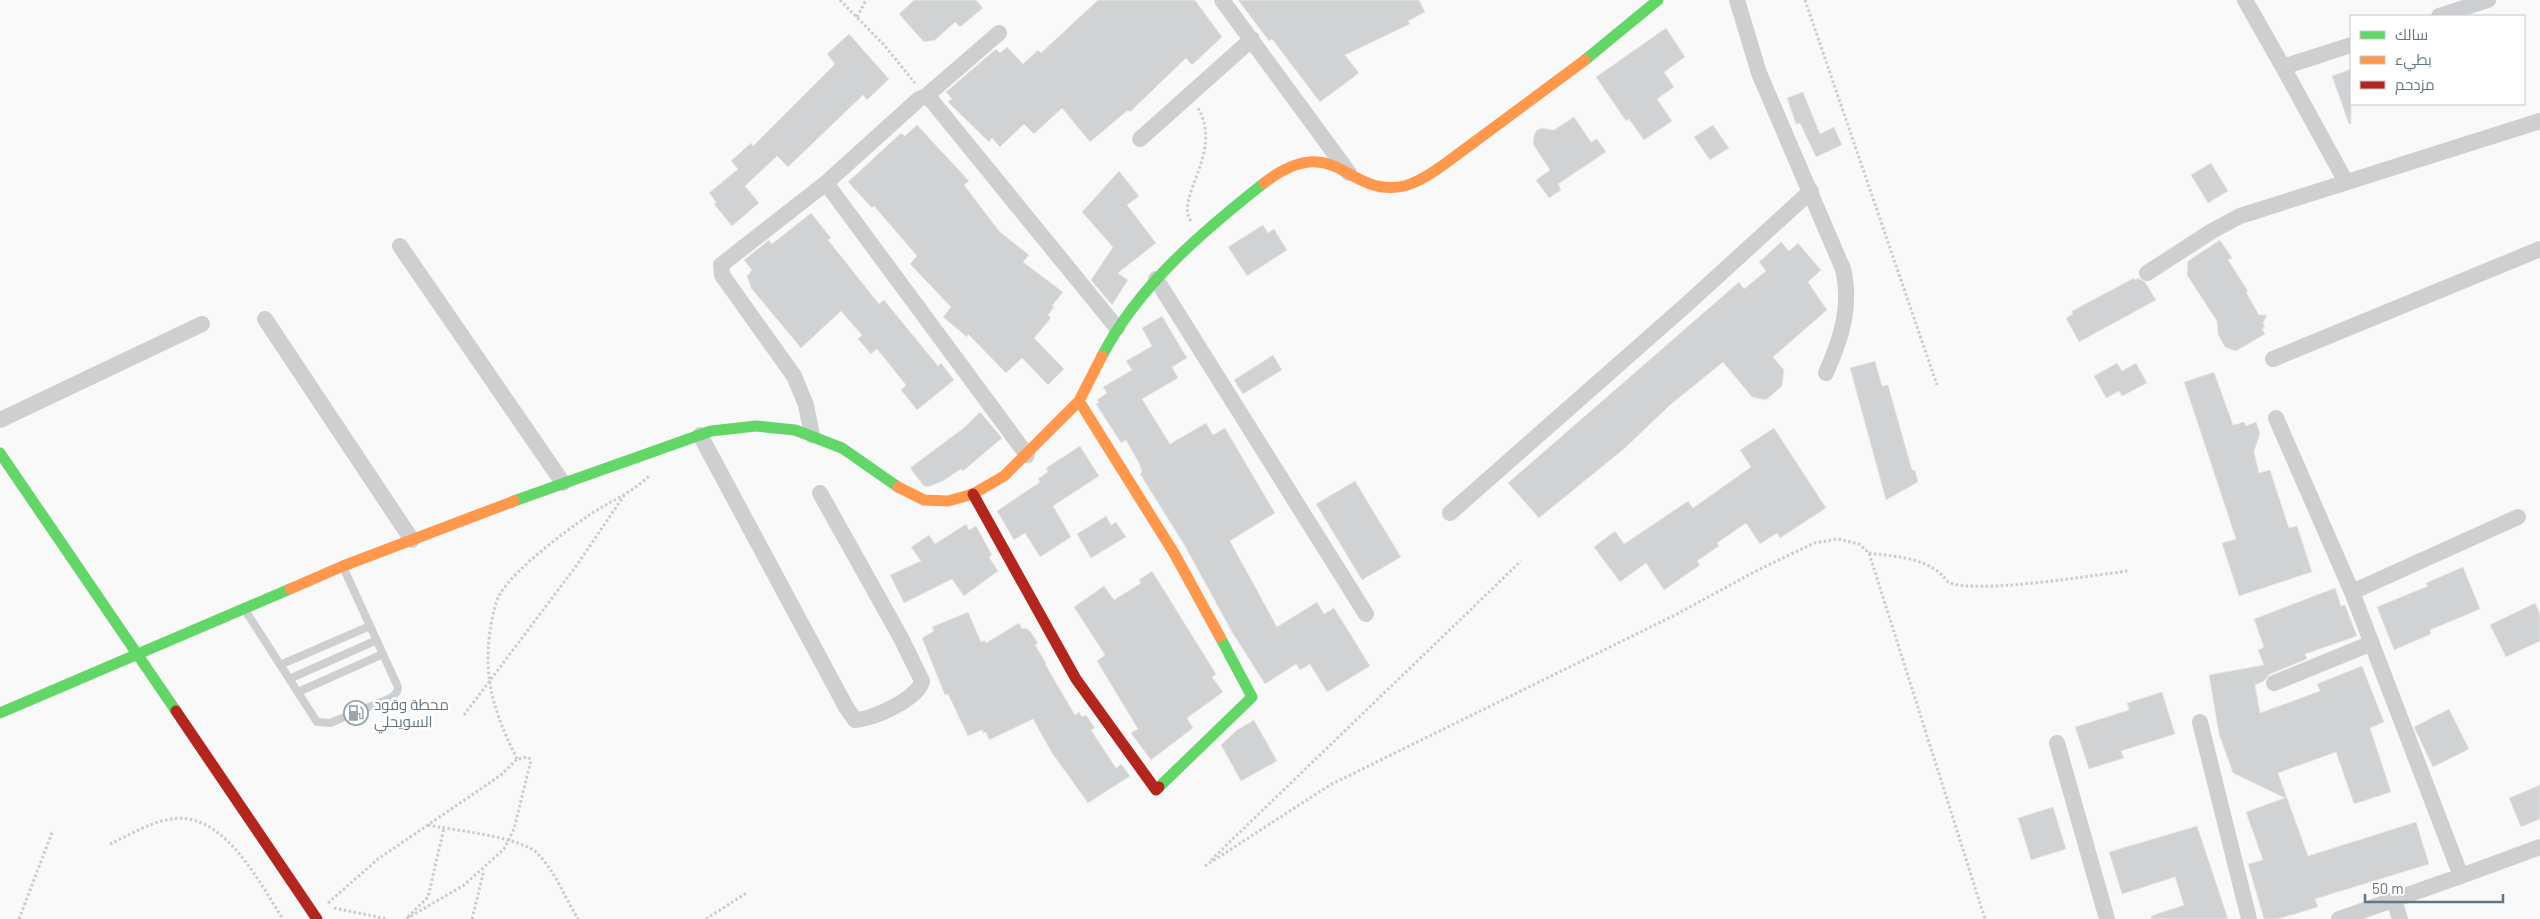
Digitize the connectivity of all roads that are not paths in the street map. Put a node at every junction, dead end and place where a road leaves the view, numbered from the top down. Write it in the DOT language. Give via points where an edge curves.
graph roads {
  1 [pos="1222,0"];
  2 [pos="1658,0"];
  3 [pos="1737,0"];
  4 [pos="2245,0"];
  5 [pos="2488,0"];
  6 [pos="2441,15"];
  7 [pos="999,34"];
  8 [pos="1252,40"];
  9 [pos="2350,45"];
  10 [pos="2283,67"];
  11 [pos="926,96"];
  12 [pos="2540,121"];
  13 [pos="1140,139"];
  14 [pos="1350,174"];
  15 [pos="2346,182"];
  16 [pos="826,183"];
  17 [pos="1811,191"];
  18 [pos="400,246"];
  19 [pos="2540,249"];
  20 [pos="2147,273"];
  21 [pos="1156,279"];
  22 [pos="265,320"];
  23 [pos="202,324"];
  24 [pos="1116,328"];
  25 [pos="2273,359"];
  26 [pos="1826,373"];
  27 [pos="1079,401"];
  28 [pos="2276,418"];
  29 [pos="0,420"];
  30 [pos="700,435"];
  31 [pos="812,436"];
  32 [pos="0,453"];
  33 [pos="1027,455"];
  34 [pos="563,482"];
  35 [pos="820,493"];
  36 [pos="973,494"];
  37 [pos="1450,513"];
  38 [pos="2518,517"];
  39 [pos="412,540"];
  40 [pos="343,566"];
  41 [pos="2352,592"];
  42 [pos="244,608"];
  43 [pos="1366,614"];
  44 [pos="370,626"];
  45 [pos="377,640"];
  46 [pos="2372,643"];
  47 [pos="137,654"];
  48 [pos="383,654"];
  49 [pos="280,665"];
  50 [pos="289,679"];
  51 [pos="2274,683"];
  52 [pos="298,692"];
  53 [pos="0,713"];
  54 [pos="2200,722"];
  55 [pos="2057,743"];
  56 [pos="2540,847"];
  57 [pos="2461,876"];
  58 [pos="2394,900"];
  59 [pos="317,919"];
  60 [pos="2107,919"];
  61 [pos="2249,919"];
  62 [pos="2339,919"];
  63 [pos="2400,919"];
  1 -- 8 [label="street"];
  2 -- 14 [label="street" via="1506,119 1421,178 1389,190 1375,187"];
  3 -- 17 [label="street" via="1759,73"];
  4 -- 10 [label="street"];
  5 -- 6 [label="street"];
  7 -- 11 [label="street"];
  8 -- 13 [label="street"];
  8 -- 14 [label="street"];
  9 -- 10 [label="street"];
  10 -- 15 [label="street"];
  11 -- 16 [label="street"];
  11 -- 24 [label="street"];
  12 -- 15 [label="street"];
  14 -- 21 [label="street" via="1317,161 1290,166 1228,211"];
  15 -- 20 [label="street" via="2240,216 2212,230"];
  16 -- 31 [label="street" via="726,260 720,269 794,376 806,405"];
  16 -- 33 [label="street"];
  17 -- 26 [label="street" via="1837,250 1846,281 1842,332"];
  17 -- 37 [label="street"];
  18 -- 34 [label="street"];
  19 -- 25 [label="street"];
  21 -- 24 [label="street"];
  21 -- 43 [label="street"];
  22 -- 39 [label="street"];
  23 -- 29 [label="street"];
  24 -- 27 [label="street"];
  27 -- 33 [label="street"];
  27 -- 36 [label="street" via="1174,553 1252,697 1156,790 1076,679"];
  28 -- 41 [label="street"];
  30 -- 31 [label="street" via="756,426 795,430"];
  30 -- 34 [label="street"];
  30 -- 35 [label="street" via="846,708 855,720 861,720 916,693 922,681"];
  31 -- 36 [label="street" via="842,448 896,486 924,500 948,501"];
  32 -- 47 [label="street"];
  33 -- 36 [label="street" via="1004,476"];
  34 -- 39 [label="street"];
  38 -- 41 [label="street"];
  39 -- 40 [label="street"];
  40 -- 42 [label="street"];
  40 -- 44 [label="lane"];
  41 -- 46 [label="street"];
  42 -- 47 [label="street"];
  42 -- 49 [label="lane"];
  44 -- 45 [label="lane"];
  44 -- 49 [label="lane"];
  45 -- 48 [label="lane"];
  45 -- 50 [label="lane"];
  46 -- 51 [label="street"];
  46 -- 57 [label="street"];
  47 -- 53 [label="street"];
  47 -- 59 [label="street"];
  48 -- 52 [label="lane"];
  48 -- 52 [label="lane" via="398,687 391,698 326,724 317,722"];
  49 -- 50 [label="lane"];
  50 -- 52 [label="lane"];
  54 -- 61 [label="street"];
  55 -- 60 [label="street"];
  56 -- 57 [label="street"];
  57 -- 58 [label="street"];
  58 -- 62 [label="street"];
  58 -- 63 [label="street"];
}
